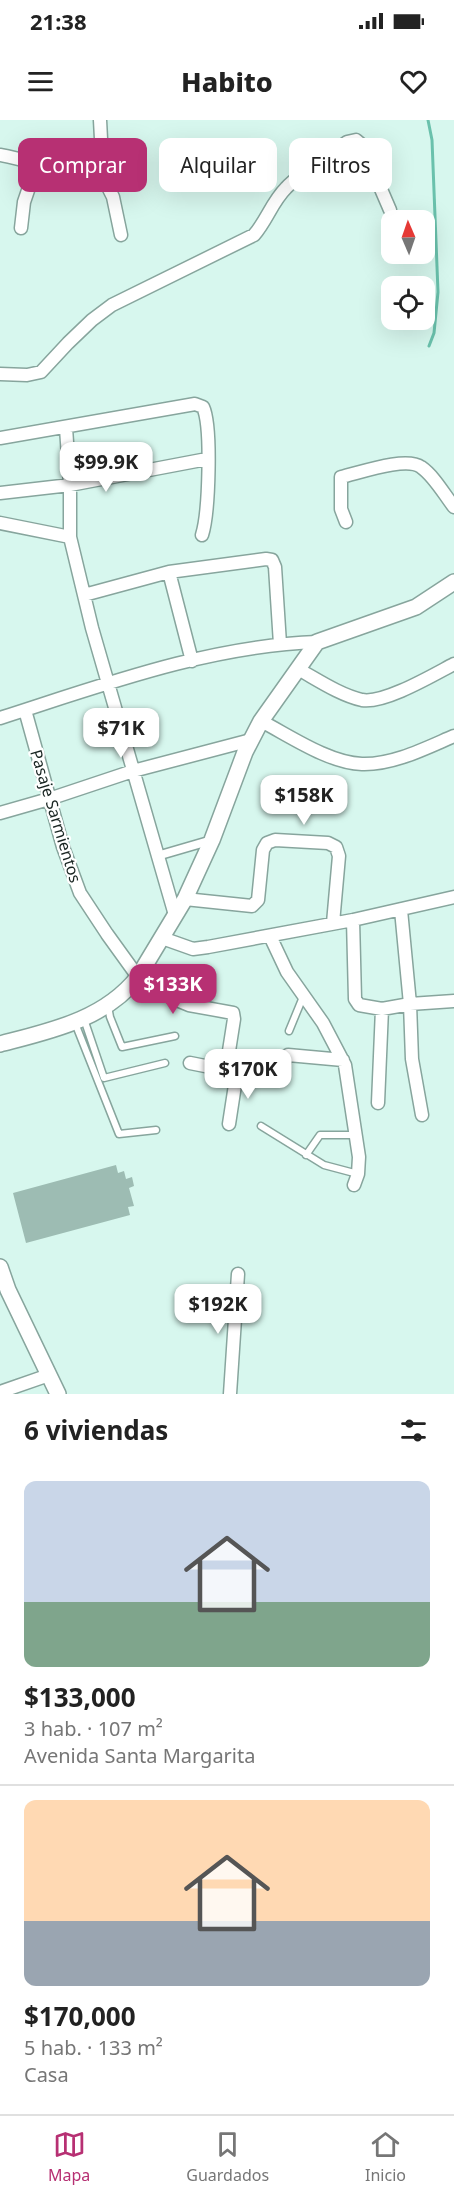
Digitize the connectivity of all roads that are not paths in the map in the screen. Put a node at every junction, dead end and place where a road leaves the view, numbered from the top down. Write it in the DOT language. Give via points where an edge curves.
graph roads {
  1 [pos="100,120"];
  2 [pos="101,138"];
  3 [pos="0,155"];
  4 [pos="18,159"];
  5 [pos="27,192"];
  6 [pos="110,192"];
  7 [pos="390,210"];
  8 [pos="21,228"];
  9 [pos="121,235"];
  10 [pos="0,374"];
  11 [pos="66,428"];
  12 [pos="0,438"];
  13 [pos="207,459"];
  14 [pos="70,485"];
  15 [pos="0,494"];
  16 [pos="454,507"];
  17 [pos="346,522"];
  18 [pos="0,523"];
  19 [pos="202,535"];
  20 [pos="70,537"];
  21 [pos="169,572"];
  22 [pos="454,582"];
  23 [pos="84,595"];
  24 [pos="317,642"];
  25 [pos="280,644"];
  26 [pos="192,660"];
  27 [pos="454,664"];
  28 [pos="298,669"];
  29 [pos="110,683"];
  30 [pos="25,710"];
  31 [pos="0,718"];
  32 [pos="261,720"];
  33 [pos="454,736"];
  34 [pos="251,740"];
  35 [pos="134,771"];
  36 [pos="49,799"];
  37 [pos="0,813"];
  38 [pos="212,840"];
  39 [pos="158,856"];
  40 [pos="454,897"];
  41 [pos="185,899"];
  42 [pos="401,910"];
  43 [pos="175,915"];
  44 [pos="353,920"];
  45 [pos="333,923"];
  46 [pos="270,936"];
  47 [pos="162,938"];
  48 [pos="138,977"];
  49 [pos="303,997"];
  50 [pos="454,1001"];
  51 [pos="410,1004"];
  52 [pos="108,1006"];
  53 [pos="382,1009"];
  54 [pos="79,1021"];
  55 [pos="290,1031"];
  56 [pos="175,1036"];
  57 [pos="0,1044"];
  58 [pos="343,1060"];
  59 [pos="165,1063"];
  60 [pos="190,1063"];
  61 [pos="232,1071"];
  62 [pos="378,1103"];
  63 [pos="422,1115"];
  64 [pos="228,1124"];
  65 [pos="261,1126"];
  66 [pos="156,1130"];
  67 [pos="356,1135"];
  68 [pos="306,1155"];
  69 [pos="356,1180"];
  70 [pos="0,1267"];
  71 [pos="238,1274"];
  72 [pos="50,1375"];
  73 [pos="0,1392"];
  74 [pos="58,1394"];
  75 [pos="230,1394"];
  1 -- 2 [label="street"];
  3 -- 4 [label="street"];
  5 -- 8 [label="street"];
  6 -- 9 [label="street"];
  7 -- 10 [label="street" via="362,145 357,140 347,142 286,187 254,235 112,305 41,372"];
  11 -- 12 [label="street"];
  11 -- 13 [label="street" via="195,404 206,413"];
  11 -- 14 [label="street"];
  13 -- 14 [label="street"];
  13 -- 19 [label="street" via="207,510"];
  14 -- 15 [label="street"];
  14 -- 20 [label="street"];
  16 -- 17 [label="street" via="419,465 382,466 341,477 341,509"];
  18 -- 20 [label="street"];
  20 -- 23 [label="street"];
  21 -- 23 [label="street"];
  21 -- 25 [label="street" via="272,560"];
  21 -- 26 [label="street"];
  22 -- 24 [label="street" via="416,607"];
  23 -- 29 [label="street"];
  24 -- 25 [label="street"];
  24 -- 28 [label="street"];
  25 -- 26 [label="street"];
  26 -- 29 [label="street"];
  27 -- 28 [label="street" via="382,699 364,700"];
  28 -- 32 [label="street"];
  29 -- 30 [label="street"];
  29 -- 35 [label="street"];
  30 -- 31 [label="street"];
  30 -- 36 [label="street, Pasaje Sarmientos"];
  32 -- 33 [label="street" via="312,748 343,761 363,764 396,759"];
  32 -- 34 [label="street"];
  34 -- 35 [label="street"];
  34 -- 38 [label="street"];
  35 -- 36 [label="street"];
  35 -- 39 [label="street"];
  36 -- 37 [label="street"];
  36 -- 48 [label="street, Pasaje Sarmientos" via="80,893"];
  38 -- 39 [label="street"];
  38 -- 41 [label="street"];
  39 -- 43 [label="street"];
  40 -- 42 [label="street"];
  41 -- 43 [label="street"];
  41 -- 45 [label="street" via="252,906 258,900 267,843 328,843 336,847 339,856"];
  42 -- 44 [label="street"];
  42 -- 51 [label="street"];
  43 -- 47 [label="street"];
  44 -- 45 [label="street"];
  44 -- 53 [label="street" via="356,1002"];
  45 -- 46 [label="street"];
  46 -- 47 [label="street" via="193,949"];
  46 -- 49 [label="street" via="286,972"];
  47 -- 48 [label="street"];
  48 -- 52 [label="street"];
  48 -- 61 [label="street" via="189,1005 233,1013"];
  49 -- 55 [label="lane"];
  49 -- 58 [label="street"];
  50 -- 51 [label="street"];
  51 -- 53 [label="street"];
  51 -- 63 [label="street" via="415,1087"];
  52 -- 54 [label="street"];
  52 -- 56 [label="lane" via="122,1047"];
  53 -- 62 [label="street"];
  54 -- 57 [label="street"];
  54 -- 59 [label="lane" via="104,1078"];
  54 -- 66 [label="lane" via="120,1134"];
  58 -- 61 [label="street" via="288,1055 277,1080"];
  58 -- 67 [label="street"];
  60 -- 61 [label="street"];
  61 -- 64 [label="street"];
  65 -- 68 [label="lane"];
  67 -- 68 [label="lane" via="320,1135"];
  67 -- 69 [label="street"];
  68 -- 69 [label="lane"];
  70 -- 72 [label="street"];
  71 -- 75 [label="street"];
  72 -- 73 [label="street"];
  72 -- 74 [label="street"];
}
